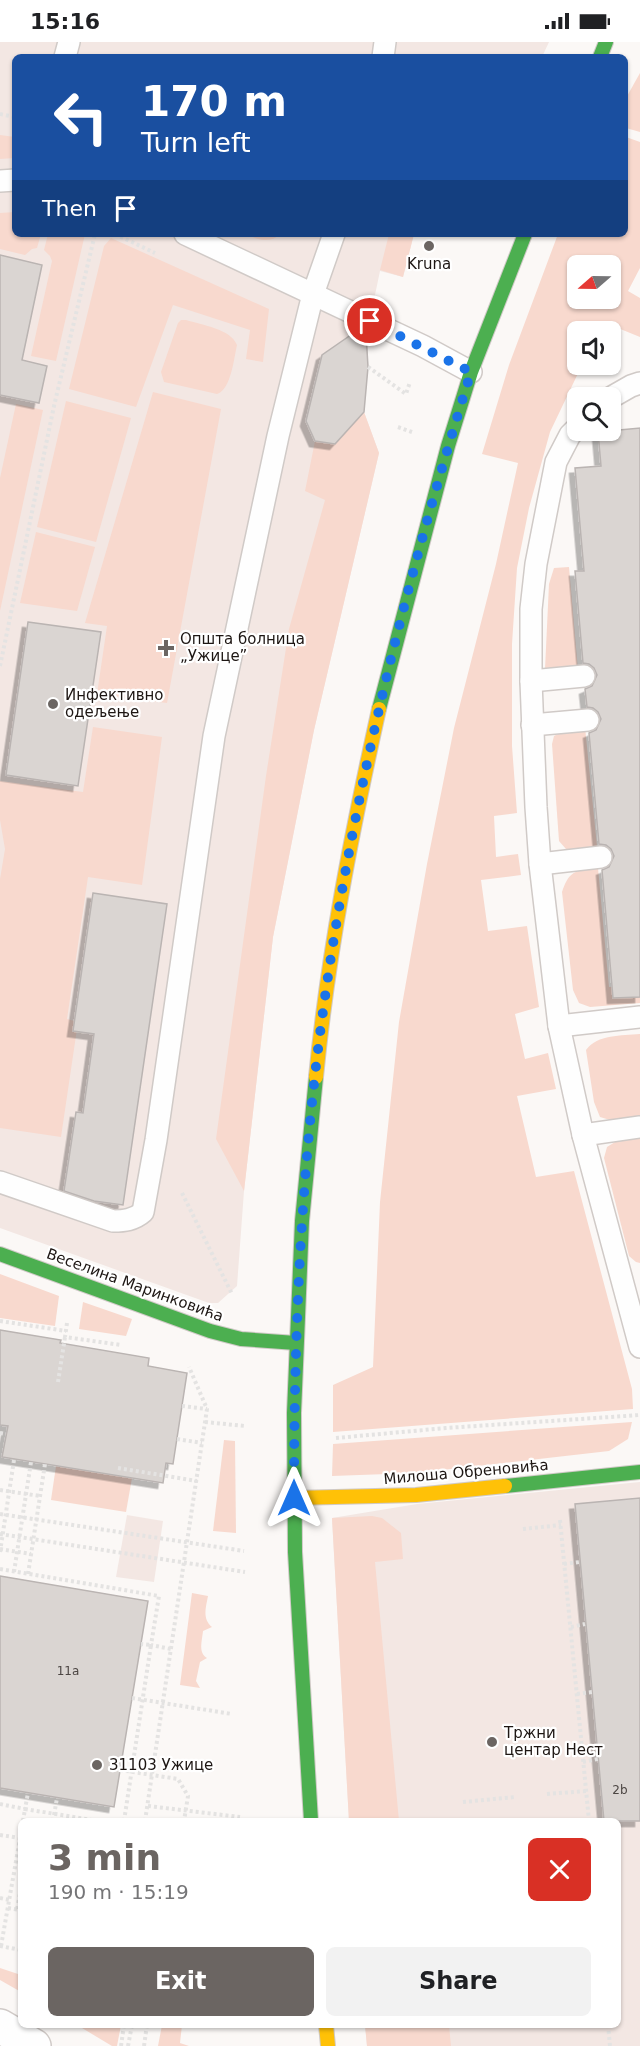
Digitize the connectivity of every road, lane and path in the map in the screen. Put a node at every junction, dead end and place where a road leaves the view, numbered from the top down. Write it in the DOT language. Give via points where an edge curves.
graph roads {
  1 [pos="94,237"];
  2 [pos="193,237"];
  3 [pos="333,237"];
  4 [pos="524,237"];
  5 [pos="313,294"];
  6 [pos="369,367"];
  7 [pos="471,372"];
  8 [pos="410,382"];
  9 [pos="640,383"];
  10 [pos="621,392"];
  11 [pos="398,427"];
  12 [pos="413,432"];
  13 [pos="567,441"];
  14 [pos="0,666"];
  15 [pos="584,676"];
  16 [pos="531,681"];
  17 [pos="588,720"];
  18 [pos="532,725"];
  19 [pos="601,857"];
  20 [pos="540,864"];
  21 [pos="640,1017"];
  22 [pos="559,1026"];
  23 [pos="640,1127"];
  24 [pos="583,1135"];
  25 [pos="156,1140"];
  26 [pos="0,1182"];
  27 [pos="0,1254"];
  28 [pos="631,1277"];
  29 [pos="235,1299"];
  30 [pos="0,1321"];
  31 [pos="65,1336"];
  32 [pos="86,1339"];
  33 [pos="296,1343"];
  34 [pos="640,1347"];
  35 [pos="190,1355"];
  36 [pos="58,1382"];
  37 [pos="182,1406"];
  38 [pos="207,1409"];
  39 [pos="640,1415"];
  40 [pos="206,1422"];
  41 [pos="244,1426"];
  42 [pos="0,1433"];
  43 [pos="6,1434"];
  44 [pos="332,1438"];
  45 [pos="177,1439"];
  46 [pos="202,1443"];
  47 [pos="14,1460"];
  48 [pos="31,1462"];
  49 [pos="45,1464"];
  50 [pos="118,1468"];
  51 [pos="640,1472"];
  52 [pos="197,1481"];
  53 [pos="0,1490"];
  54 [pos="10,1491"];
  55 [pos="26,1494"];
  56 [pos="40,1496"];
  57 [pos="294,1498"];
  58 [pos="0,1514"];
  59 [pos="6,1515"];
  60 [pos="560,1517"];
  61 [pos="22,1518"];
  62 [pos="36,1520"];
  63 [pos="561,1525"];
  64 [pos="523,1528"];
  65 [pos="2,1534"];
  66 [pos="20,1537"];
  67 [pos="34,1539"];
  68 [pos="188,1543"];
  69 [pos="0,1550"];
  70 [pos="244,1551"];
  71 [pos="18,1552"];
  72 [pos="32,1554"];
  73 [pos="580,1562"];
  74 [pos="186,1563"];
  75 [pos="564,1564"];
  76 [pos="0,1569"];
  77 [pos="14,1572"];
  78 [pos="244,1572"];
  79 [pos="28,1574"];
  80 [pos="585,1624"];
  81 [pos="571,1627"];
  82 [pos="141,1644"];
  83 [pos="151,1645"];
  84 [pos="171,1649"];
  85 [pos="592,1692"];
  86 [pos="577,1694"];
  87 [pos="132,1698"];
  88 [pos="143,1700"];
  89 [pos="163,1703"];
  90 [pos="232,1714"];
  91 [pos="598,1759"];
  92 [pos="583,1762"];
  93 [pos="120,1770"];
  94 [pos="132,1772"];
  95 [pos="153,1775"];
  96 [pos="586,1791"];
  97 [pos="28,1792"];
  98 [pos="547,1794"];
  99 [pos="515,1797"];
  100 [pos="57,1798"];
  101 [pos="463,1802"];
  102 [pos="0,1804"];
  103 [pos="148,1806"];
  104 [pos="26,1809"];
  105 [pos="185,1811"];
  106 [pos="54,1814"];
  107 [pos="240,1817"];
  108 [pos="24,1818"];
  109 [pos="53,1818"];
  110 [pos="79,1818"];
  111 [pos="124,1818"];
  112 [pos="146,1818"];
  113 [pos="184,1818"];
  114 [pos="224,1818"];
  115 [pos="235,1818"];
  116 [pos="311,1818"];
  117 [pos="589,1818"];
  118 [pos="0,1834"];
  119 [pos="18,1838"];
  120 [pos="18,1851"];
  121 [pos="0,1898"];
  122 [pos="10,1900"];
  123 [pos="8,1908"];
  124 [pos="18,1910"];
  125 [pos="1,1946"];
  126 [pos="18,1949"];
  127 [pos="0,2026"];
  128 [pos="124,2028"];
  129 [pos="131,2028"];
  130 [pos="147,2028"];
  131 [pos="326,2028"];
  132 [pos="608,2028"];
  133 [pos="34,2046"];
  134 [pos="121,2046"];
  135 [pos="128,2046"];
  136 [pos="144,2046"];
  137 [pos="328,2046"];
  138 [pos="610,2046"];
  1 -- 14 [label="path" via="54,406"];
  2 -- 5 [label="lane"];
  3 -- 5 [label="lane"];
  4 -- 7 [label="street"];
  5 -- 7 [label="lane"];
  5 -- 25 [label="lane" via="278,436 214,736"];
  6 -- 8 [label="path" via="406,394"];
  7 -- 33 [label="street" via="386,680 338,912 311,1123"];
  9 -- 10 [label="lane"];
  11 -- 12 [label="path"];
  13 -- 16 [label="lane" via="556,462 536,564 531,609"];
  15 -- 16 [label="lane"];
  16 -- 18 [label="lane"];
  17 -- 18 [label="lane"];
  18 -- 20 [label="lane"];
  19 -- 20 [label="lane"];
  20 -- 22 [label="lane"];
  21 -- 22 [label="lane"];
  22 -- 24 [label="lane"];
  23 -- 24 [label="lane"];
  24 -- 28 [label="lane"];
  25 -- 26 [label="lane" via="143,1212 124,1221 113,1221"];
  25 -- 29 [label="path"];
  27 -- 33 [label="street, Веселина Маринковића" via="210,1331 241,1339"];
  28 -- 34 [label="lane"];
  30 -- 31 [label="path" via="66,1329"];
  31 -- 32 [label="path"];
  31 -- 36 [label="path"];
  33 -- 57 [label="street"];
  35 -- 38 [label="path" via="189,1367"];
  37 -- 38 [label="path"];
  38 -- 40 [label="path"];
  39 -- 44 [label="path"];
  40 -- 41 [label="path"];
  40 -- 46 [label="path"];
  42 -- 43 [label="path"];
  45 -- 46 [label="path"];
  46 -- 52 [label="path"];
  47 -- 54 [label="path"];
  48 -- 55 [label="path"];
  49 -- 56 [label="path"];
  50 -- 52 [label="path"];
  51 -- 57 [label="street, Милоша Обреновића" via="416,1495"];
  52 -- 68 [label="path"];
  53 -- 54 [label="path"];
  54 -- 55 [label="path"];
  54 -- 59 [label="path"];
  55 -- 56 [label="path"];
  55 -- 61 [label="path"];
  56 -- 62 [label="path"];
  57 -- 116 [label="street"];
  58 -- 59 [label="path"];
  59 -- 61 [label="path"];
  59 -- 65 [label="path"];
  60 -- 63 [label="path"];
  61 -- 62 [label="path"];
  61 -- 66 [label="path"];
  62 -- 67 [label="path"];
  62 -- 68 [label="path"];
  63 -- 64 [label="path"];
  63 -- 75 [label="path"];
  65 -- 66 [label="path"];
  65 -- 69 [label="path"];
  66 -- 67 [label="path"];
  66 -- 71 [label="path"];
  67 -- 72 [label="path"];
  67 -- 74 [label="path"];
  68 -- 70 [label="path"];
  68 -- 74 [label="path"];
  69 -- 71 [label="path"];
  71 -- 72 [label="path"];
  71 -- 77 [label="path"];
  72 -- 79 [label="path"];
  73 -- 75 [label="path"];
  74 -- 78 [label="path"];
  74 -- 84 [label="path"];
  75 -- 81 [label="path"];
  76 -- 77 [label="path"];
  77 -- 79 [label="path"];
  79 -- 83 [label="path" via="159,1596"];
  80 -- 81 [label="path"];
  81 -- 86 [label="path"];
  82 -- 83 [label="path"];
  83 -- 84 [label="path"];
  83 -- 88 [label="path"];
  84 -- 89 [label="path"];
  85 -- 86 [label="path"];
  86 -- 92 [label="path"];
  87 -- 88 [label="path"];
  88 -- 89 [label="path"];
  88 -- 94 [label="path"];
  89 -- 90 [label="path"];
  89 -- 95 [label="path"];
  91 -- 92 [label="path"];
  92 -- 96 [label="path"];
  93 -- 94 [label="path"];
  94 -- 95 [label="path"];
  94 -- 111 [label="path"];
  95 -- 103 [label="path"];
  95 -- 105 [label="path" via="178,1779 188,1796"];
  96 -- 98 [label="path"];
  96 -- 117 [label="path"];
  97 -- 104 [label="path"];
  99 -- 101 [label="path"];
  100 -- 106 [label="path"];
  102 -- 104 [label="path"];
  103 -- 105 [label="path"];
  103 -- 112 [label="path"];
  104 -- 106 [label="path"];
  104 -- 108 [label="path"];
  105 -- 113 [label="path"];
  105 -- 114 [label="path"];
  106 -- 109 [label="path"];
  106 -- 110 [label="path"];
  107 -- 115 [label="path"];
  118 -- 119 [label="path"];
  120 -- 122 [label="path"];
  121 -- 122 [label="path"];
  122 -- 123 [label="path"];
  123 -- 124 [label="path"];
  123 -- 125 [label="path"];
  125 -- 126 [label="path"];
  127 -- 133 [label="street"];
  128 -- 134 [label="path"];
  129 -- 135 [label="path"];
  130 -- 136 [label="path"];
  131 -- 137 [label="street"];
  132 -- 138 [label="path"];
}
